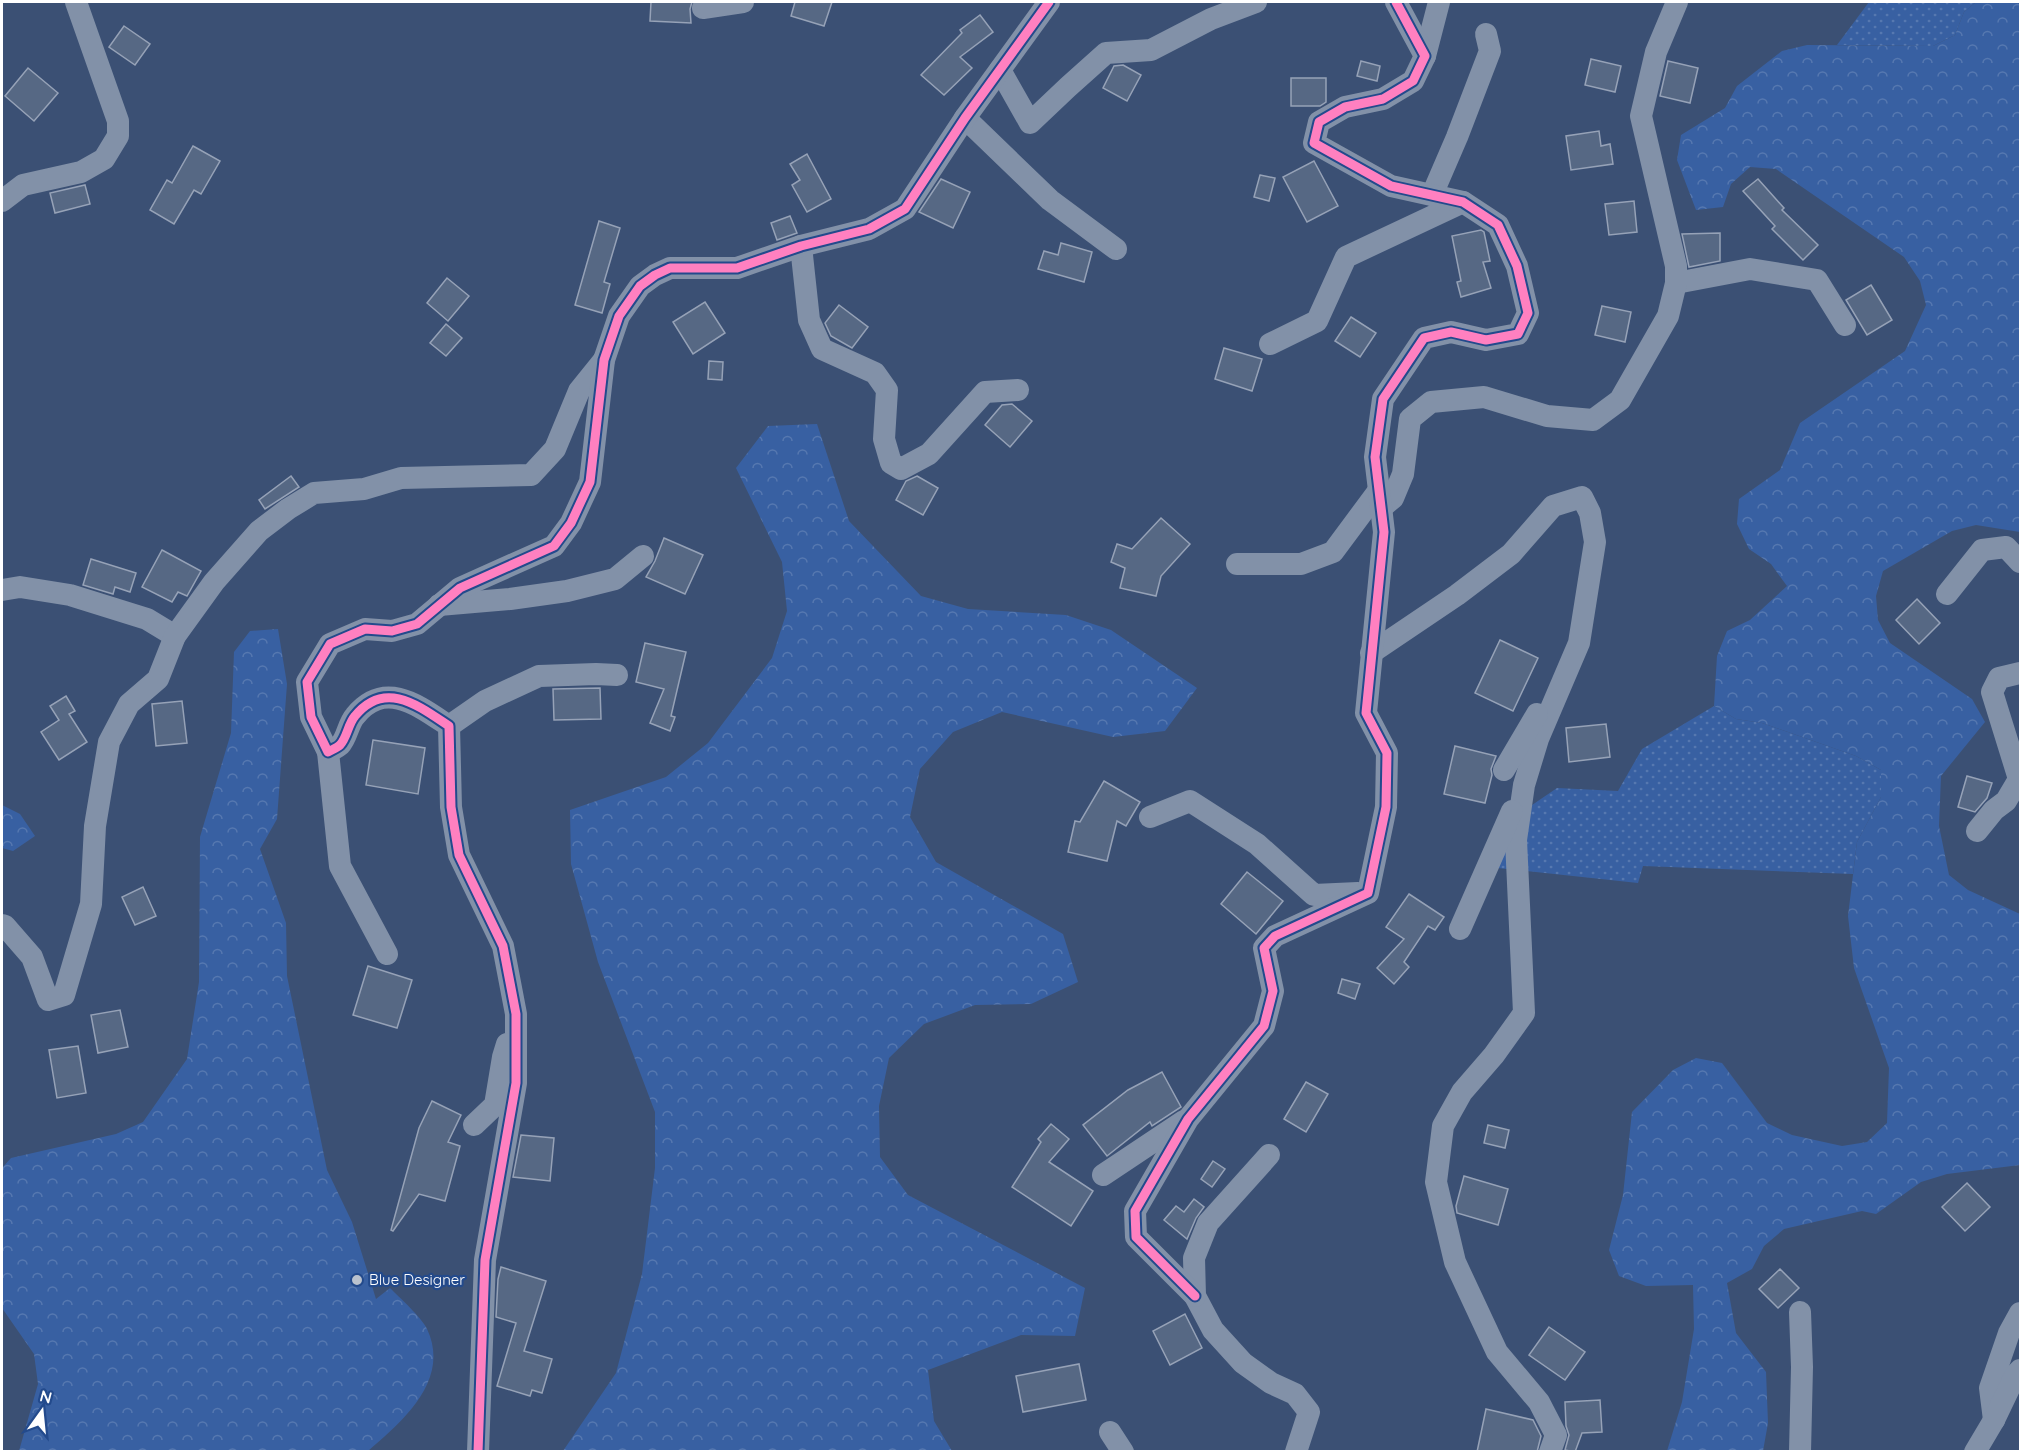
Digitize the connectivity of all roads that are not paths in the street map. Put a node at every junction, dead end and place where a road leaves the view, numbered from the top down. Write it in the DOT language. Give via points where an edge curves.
graph roads {
  1 [pos="76,2"];
  2 [pos="743,2"];
  3 [pos="1049,2"];
  4 [pos="1256,2"];
  5 [pos="1396,2"];
  6 [pos="1439,2"];
  7 [pos="1677,2"];
  8 [pos="703,8"];
  9 [pos="1486,34"];
  10 [pos="1425,56"];
  11 [pos="1000,70"];
  12 [pos="964,118"];
  13 [pos="1432,195"];
  14 [pos="2,201"];
  15 [pos="1463,202"];
  16 [pos="801,246"];
  17 [pos="1116,249"];
  18 [pos="1676,283"];
  19 [pos="1845,325"];
  20 [pos="1270,344"];
  21 [pos="604,360"];
  22 [pos="1018,390"];
  23 [pos="1380,499"];
  24 [pos="643,556"];
  25 [pos="2020,562"];
  26 [pos="1237,564"];
  27 [pos="2,590"];
  28 [pos="1947,594"];
  29 [pos="439,605"];
  30 [pos="175,636"];
  31 [pos="1579,643"];
  32 [pos="1371,653"];
  33 [pos="2019,670"];
  34 [pos="617,675"];
  35 [pos="449,726"];
  36 [pos="328,752"];
  37 [pos="1504,770"];
  38 [pos="1524,785"];
  39 [pos="1149,817"];
  40 [pos="1977,831"];
  41 [pos="1368,893"];
  42 [pos="2,925"];
  43 [pos="1460,929"];
  44 [pos="387,954"];
  45 [pos="516,1014"];
  46 [pos="1188,1119"];
  47 [pos="474,1125"];
  48 [pos="1269,1155"];
  49 [pos="1103,1175"];
  50 [pos="1196,1296"];
  51 [pos="1800,1312"];
  52 [pos="2020,1314"];
  53 [pos="2020,1370"];
  54 [pos="1994,1420"];
  55 [pos="1110,1432"];
  56 [pos="478,1452"];
  57 [pos="1124,1452"];
  58 [pos="1296,1452"];
  59 [pos="1550,1452"];
  60 [pos="1800,1452"];
  61 [pos="1975,1452"];
  1 -- 14 [label="street" via="118,121 118,136 104,159 81,172 23,185"];
  2 -- 8 [label="street"];
  3 -- 11 [label="street"];
  4 -- 11 [label="street" via="1151,50 1106,53 1030,123"];
  5 -- 10 [label="street"];
  6 -- 10 [label="street"];
  7 -- 18 [label="street" via="1656,52 1641,117 1676,266"];
  9 -- 13 [label="street" via="1490,51"];
  10 -- 13 [label="street" via="1413,81 1383,99 1345,107 1319,122 1314,143 1391,186"];
  11 -- 12 [label="street"];
  12 -- 16 [label="street" via="905,208 869,229"];
  12 -- 17 [label="street" via="1050,200"];
  13 -- 15 [label="street"];
  15 -- 20 [label="street" via="1346,257 1317,321"];
  15 -- 23 [label="street" via="1497,225 1517,266 1528,313 1518,334 1486,340 1451,332 1424,338 1383,399 1375,457"];
  16 -- 21 [label="street" via="736,268 670,268 655,275 640,286 619,316"];
  16 -- 22 [label="street" via="809,320 822,349 875,373 887,390 884,439 891,463 901,469 929,454 985,392"];
  18 -- 19 [label="street" via="1750,269 1817,280"];
  18 -- 23 [label="street" via="1668,315 1620,400 1593,420 1547,416 1484,397 1431,402 1410,419 1403,474 1393,498"];
  21 -- 29 [label="street" via="590,482 571,523 554,546 460,588"];
  21 -- 30 [label="street" via="579,391 555,449 531,475 401,478 364,489 314,493 259,531 214,582"];
  23 -- 26 [label="street" via="1333,552 1301,564"];
  23 -- 32 [label="street" via="1384,532"];
  24 -- 29 [label="street" via="615,579 567,591"];
  25 -- 28 [label="street" via="2006,547 1982,550"];
  27 -- 30 [label="street" via="20,587 70,595 147,619"];
  29 -- 36 [label="street" via="417,624 392,631 365,629 330,644 307,682 311,717"];
  30 -- 42 [label="street" via="158,679 129,704 109,742 95,826 91,904 64,995 48,1000 32,957"];
  31 -- 32 [label="street" via="1595,542 1590,513 1582,497 1553,506 1511,554"];
  31 -- 37 [label="street"];
  31 -- 38 [label="street" via="1538,739"];
  32 -- 41 [label="street" via="1366,713 1387,753 1386,807"];
  33 -- 40 [label="street" via="1999,678 1992,692 2019,779 2006,801"];
  34 -- 35 [label="street" via="539,676 485,701"];
  35 -- 36 [label="street" via="416,704 391,696 370,702 354,716 340,745"];
  35 -- 45 [label="street" via="451,807 459,855 503,946"];
  36 -- 44 [label="street" via="340,866"];
  38 -- 43 [label="street"];
  38 -- 59 [label="street" via="1516,840 1524,1013 1461,1092 1443,1126 1436,1182 1455,1262 1497,1352 1539,1402 1556,1435"];
  39 -- 41 [label="street" via="1190,801 1257,844 1314,895"];
  41 -- 46 [label="street" via="1275,936 1264,948 1273,991 1264,1026"];
  45 -- 47 [label="street" via="495,1104"];
  45 -- 56 [label="street" via="516,1083 485,1260"];
  46 -- 49 [label="street"];
  46 -- 50 [label="street" via="1135,1211 1136,1236"];
  48 -- 50 [label="street" via="1208,1223 1194,1258"];
  50 -- 58 [label="street" via="1213,1330 1243,1363 1295,1394 1309,1412"];
  51 -- 60 [label="street"];
  52 -- 54 [label="street" via="2009,1333 1990,1388"];
  53 -- 54 [label="street"];
  54 -- 61 [label="street"];
  55 -- 57 [label="street"];
}
